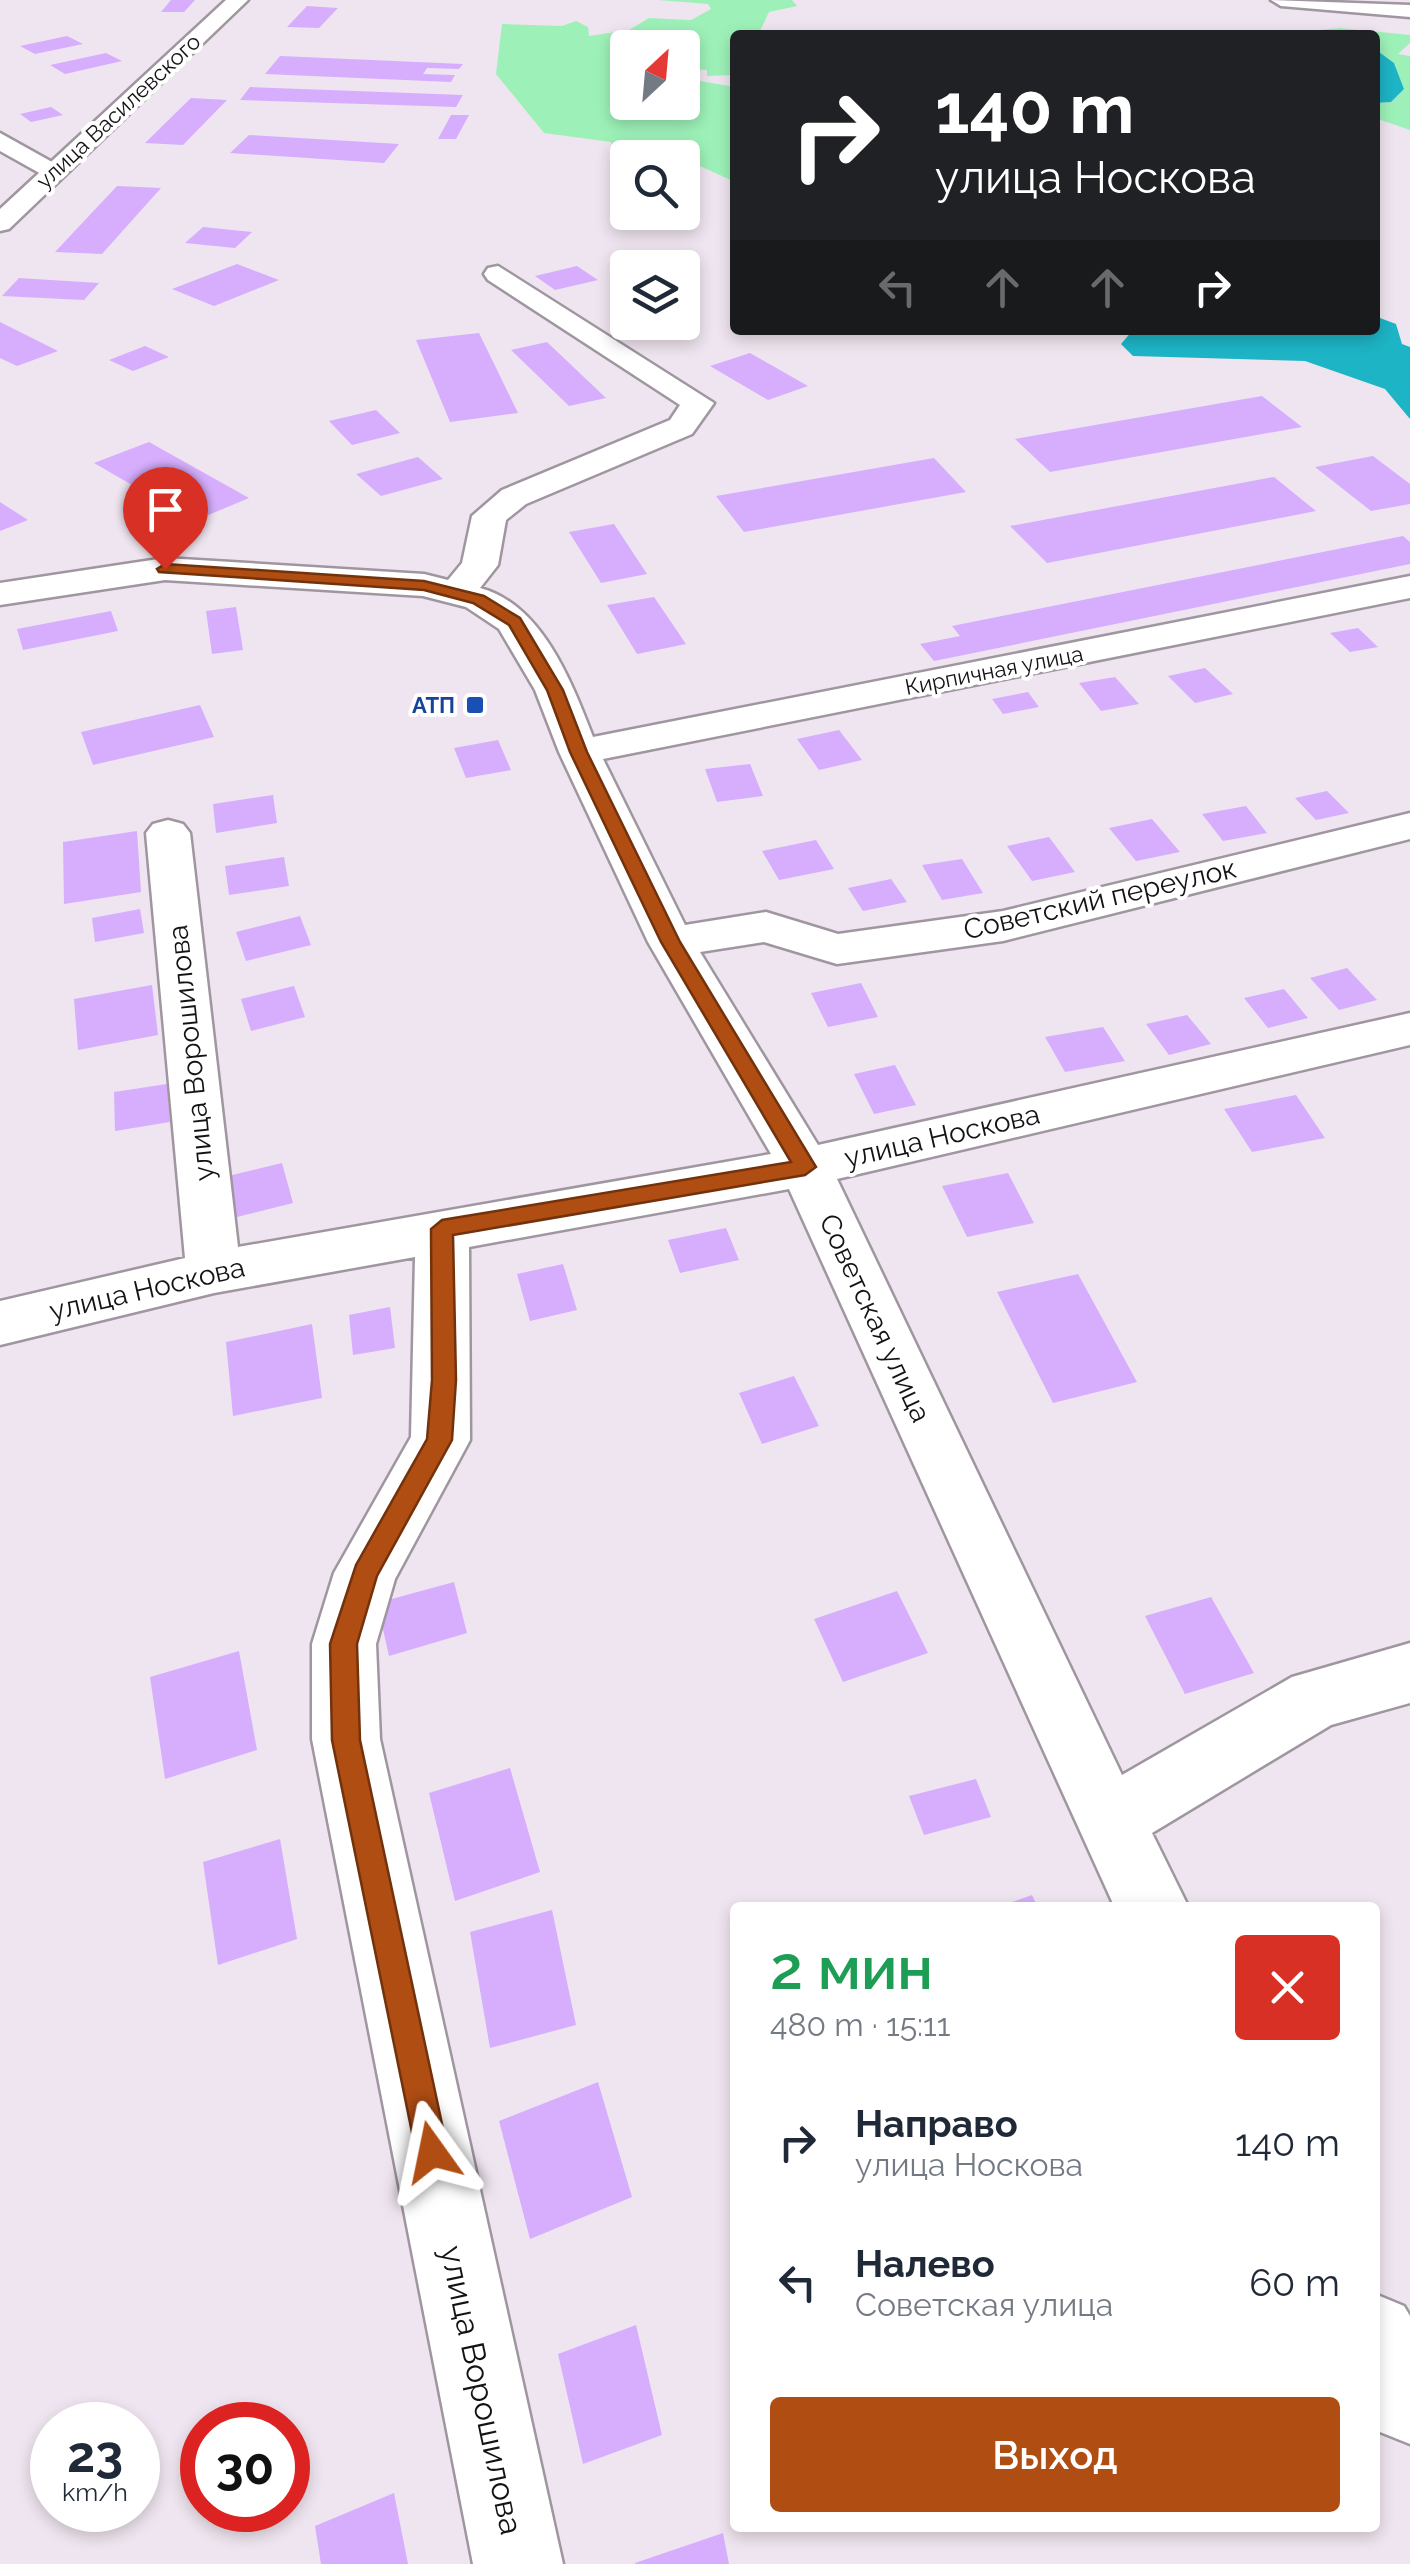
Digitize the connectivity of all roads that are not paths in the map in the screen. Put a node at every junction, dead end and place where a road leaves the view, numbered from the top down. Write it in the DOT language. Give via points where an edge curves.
graph roads {
  1 [pos="238,0"];
  2 [pos="1281,0"];
  3 [pos="1406,17"];
  4 [pos="0,140"];
  5 [pos="52,172"];
  6 [pos="0,223"];
  7 [pos="498,274"];
  8 [pos="1410,588"];
  9 [pos="457,592"];
  10 [pos="0,594"];
  11 [pos="579,752"];
  12 [pos="1410,826"];
  13 [pos="168,833"];
  14 [pos="670,942"];
  15 [pos="1410,1029"];
  16 [pos="805,1167"];
  17 [pos="442,1229"];
  18 [pos="214,1272"];
  19 [pos="0,1323"];
  20 [pos="1410,1673"];
  21 [pos="1108,1821"];
  22 [pos="1151,1902"];
  23 [pos="1380,2345"];
  24 [pos="1410,2402"];
  25 [pos="518,2564"];
  1 -- 5 [label="street, улица Василевского"];
  2 -- 3 [label="street"];
  4 -- 5 [label="street"];
  5 -- 6 [label="street, улица Василевского"];
  7 -- 9 [label="street" via="698,403 682,427 514,497 490,516 480,565"];
  8 -- 11 [label="street, Кирпичная улица"];
  9 -- 10 [label="street, Советская улица" via="389,581 165,569"];
  9 -- 11 [label="street, Советская улица" via="499,610 530,642"];
  11 -- 14 [label="street, Советская улица"];
  12 -- 14 [label="street, Советский переулок" via="1003,926 837,949 766,927"];
  13 -- 18 [label="street, улица Ворошилова"];
  14 -- 16 [label="street, Советская улица"];
  15 -- 16 [label="street, улица Носкова"];
  16 -- 17 [label="street, улица Носкова"];
  16 -- 21 [label="street, Советская улица"];
  17 -- 18 [label="street, улица Носкова"];
  17 -- 25 [label="street, улица Ворошилова" via="440,1440 365,1573 344,1644 346,1740"];
  18 -- 19 [label="street, улица Носкова"];
  20 -- 21 [label="street" via="1315,1699"];
  21 -- 22 [label="street, Советская улица"];
  23 -- 24 [label="street"];
}
